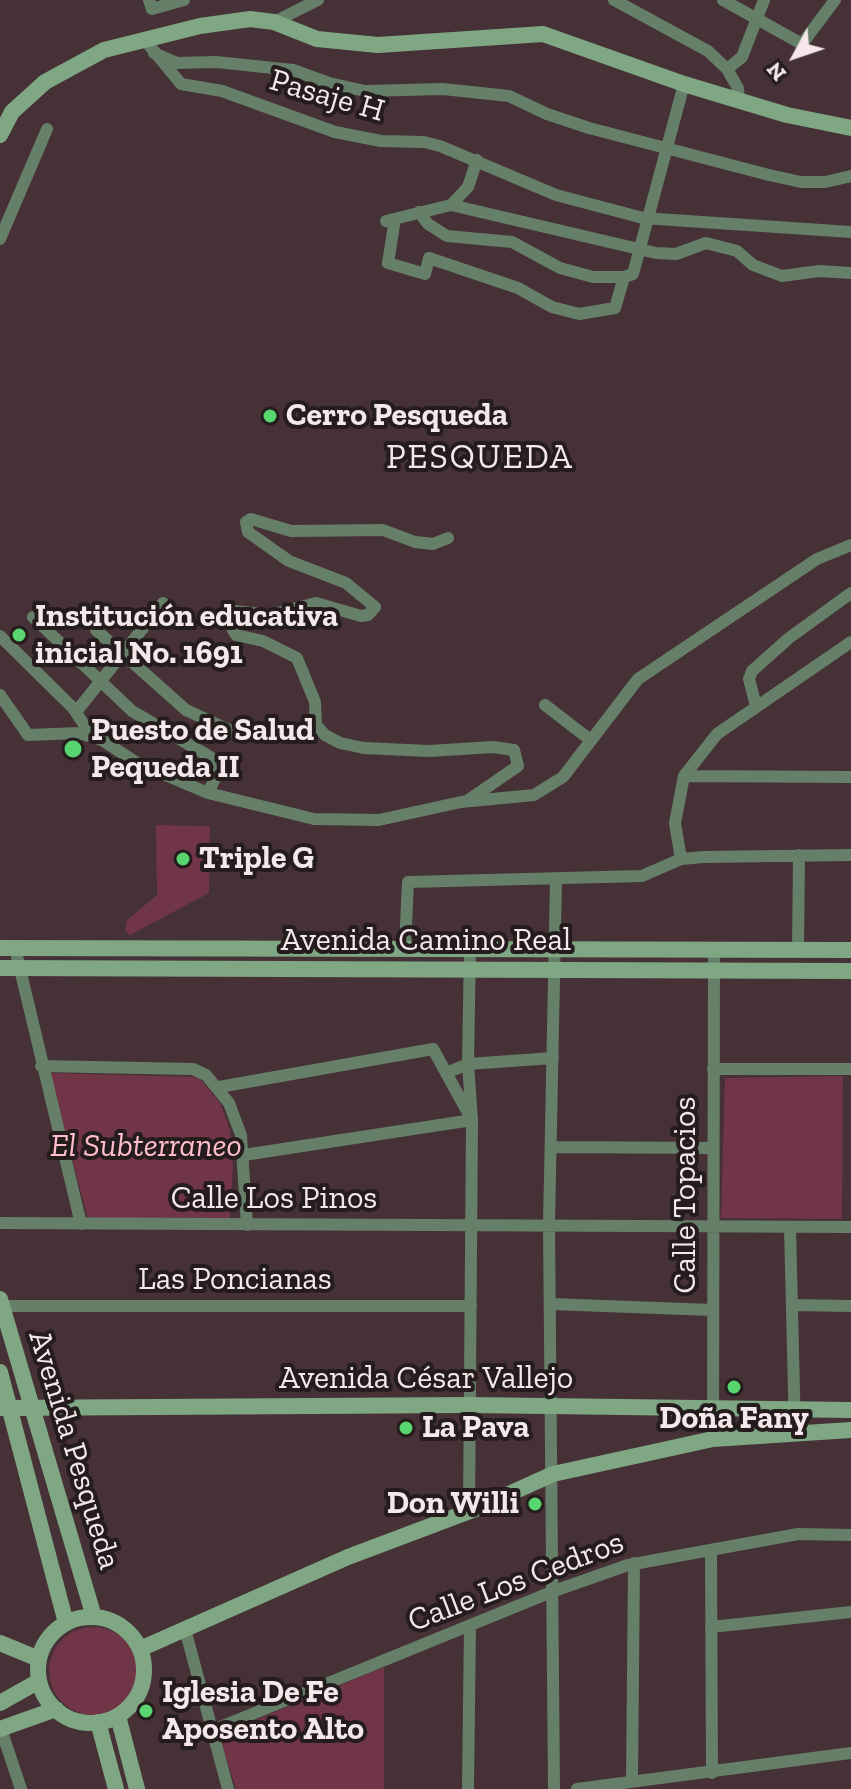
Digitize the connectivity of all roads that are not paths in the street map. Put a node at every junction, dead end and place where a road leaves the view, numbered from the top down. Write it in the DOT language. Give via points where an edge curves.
graph roads {
  1 [pos="149,0"];
  2 [pos="184,0"];
  3 [pos="318,0"];
  4 [pos="614,0"];
  5 [pos="723,0"];
  6 [pos="764,0"];
  7 [pos="835,0"];
  8 [pos="757,16"];
  9 [pos="274,22"];
  10 [pos="144,39"];
  11 [pos="154,53"];
  12 [pos="727,69"];
  13 [pos="684,84"];
  14 [pos="739,100"];
  15 [pos="851,128"];
  16 [pos="47,129"];
  17 [pos="0,135"];
  18 [pos="665,148"];
  19 [pos="477,160"];
  20 [pos="851,176"];
  21 [pos="451,205"];
  22 [pos="419,212"];
  23 [pos="647,218"];
  24 [pos="851,232"];
  25 [pos="0,239"];
  26 [pos="640,247"];
  27 [pos="851,273"];
  28 [pos="624,277"];
  29 [pos="448,538"];
  30 [pos="851,545"];
  31 [pos="851,593"];
  32 [pos="163,603"];
  33 [pos="33,617"];
  34 [pos="96,630"];
  35 [pos="0,636"];
  36 [pos="851,642"];
  37 [pos="123,656"];
  38 [pos="101,683"];
  39 [pos="0,695"];
  40 [pos="545,705"];
  41 [pos="756,706"];
  42 [pos="76,712"];
  43 [pos="244,737"];
  44 [pos="93,738"];
  45 [pos="589,739"];
  46 [pos="684,776"];
  47 [pos="851,777"];
  48 [pos="208,793"];
  49 [pos="467,801"];
  50 [pos="799,855"];
  51 [pos="851,855"];
  52 [pos="681,859"];
  53 [pos="556,880"];
  54 [pos="405,947"];
  55 [pos="470,947"];
  56 [pos="556,947"];
  57 [pos="7,948"];
  58 [pos="714,950"];
  59 [pos="798,950"];
  60 [pos="851,950"];
  61 [pos="18,967"];
  62 [pos="0,968"];
  63 [pos="470,968"];
  64 [pos="553,970"];
  65 [pos="715,970"];
  66 [pos="851,971"];
  67 [pos="553,1058"];
  68 [pos="468,1064"];
  69 [pos="41,1066"];
  70 [pos="713,1069"];
  71 [pos="851,1069"];
  72 [pos="446,1073"];
  73 [pos="219,1087"];
  74 [pos="472,1120"];
  75 [pos="551,1147"];
  76 [pos="712,1148"];
  77 [pos="244,1155"];
  78 [pos="0,1223"];
  79 [pos="81,1224"];
  80 [pos="247,1225"];
  81 [pos="471,1225"];
  82 [pos="549,1225"];
  83 [pos="712,1227"];
  84 [pos="790,1227"];
  85 [pos="851,1227"];
  86 [pos="1,1304"];
  87 [pos="550,1304"];
  88 [pos="792,1305"];
  89 [pos="471,1306"];
  90 [pos="851,1306"];
  91 [pos="712,1310"];
  92 [pos="0,1372"];
  93 [pos="469,1405"];
  94 [pos="712,1406"];
  95 [pos="5,1408"];
  96 [pos="31,1408"];
  97 [pos="553,1408"];
  98 [pos="795,1410"];
  99 [pos="851,1410"];
  100 [pos="851,1430"];
  101 [pos="795,1433"];
  102 [pos="713,1439"];
  103 [pos="553,1474"];
  104 [pos="469,1512"];
  105 [pos="851,1535"];
  106 [pos="711,1550"];
  107 [pos="634,1563"];
  108 [pos="554,1591"];
  109 [pos="851,1612"];
  110 [pos="94,1617"];
  111 [pos="66,1623"];
  112 [pos="470,1625"];
  113 [pos="711,1627"];
  114 [pos="185,1629"];
  115 [pos="0,1643"];
  116 [pos="140,1649"];
  117 [pos="39,1659"];
  118 [pos="39,1681"];
  119 [pos="0,1703"];
  120 [pos="56,1709"];
  121 [pos="118,1716"];
  122 [pos="98,1722"];
  123 [pos="1,1729"];
  124 [pos="213,1730"];
  125 [pos="851,1753"];
  126 [pos="712,1773"];
  127 [pos="632,1781"];
  128 [pos="21,1789"];
  129 [pos="116,1789"];
  130 [pos="137,1789"];
  131 [pos="228,1789"];
  132 [pos="468,1789"];
  133 [pos="554,1789"];
  134 [pos="577,1789"];
  1 -- 2 [label="street" via="152,9"];
  3 -- 9 [label="street"];
  4 -- 12 [label="street" via="708,51"];
  5 -- 8 [label="street"];
  6 -- 8 [label="street"];
  7 -- 8 [label="street" via="802,44"];
  8 -- 12 [label="street" via="742,57"];
  9 -- 10 [label="main road" via="250,19"];
  9 -- 13 [label="main road" via="317,39 378,45 543,34"];
  10 -- 11 [label="street, Pasaje H"];
  10 -- 17 [label="main road" via="104,50 45,82 12,112"];
  11 -- 18 [label="street" via="177,63 293,70 365,91 443,89 509,96 547,114"];
  11 -- 19 [label="street, Pasaje H" via="181,84 222,91 335,132 424,142"];
  12 -- 14 [label="street"];
  13 -- 14 [label="main road"];
  13 -- 18 [label="street"];
  14 -- 15 [label="main road"];
  16 -- 25 [label="street"];
  18 -- 20 [label="street" via="801,182"];
  18 -- 23 [label="street"];
  19 -- 21 [label="street" via="468,187"];
  19 -- 23 [label="street, Pasaje H" via="556,195"];
  21 -- 22 [label="street"];
  21 -- 26 [label="street"];
  22 -- 28 [label="street" via="447,236 512,242 560,268 593,277"];
  22 -- 28 [label="street" via="391,220 388,263 425,274 429,258 579,314 615,308"];
  23 -- 24 [label="street, Pasaje H"];
  23 -- 26 [label="street"];
  26 -- 27 [label="street" via="676,254 706,243 737,251 753,265 782,276"];
  26 -- 28 [label="street" via="633,274"];
  29 -- 49 [label="street" via="433,544 383,530 291,531 251,519 245,527 289,561 346,583 375,607 361,616 316,603 270,615 234,611 228,621 236,635 297,658 315,702 316,725 340,743 416,751 514,750 518,766"];
  30 -- 45 [label="street" via="817,559 638,679"];
  31 -- 41 [label="street" via="752,671"];
  32 -- 37 [label="street"];
  33 -- 38 [label="street"];
  34 -- 37 [label="street"];
  35 -- 42 [label="street"];
  36 -- 41 [label="street"];
  37 -- 38 [label="street"];
  37 -- 43 [label="street" via="186,710"];
  38 -- 42 [label="street"];
  38 -- 48 [label="street" via="132,711 222,764"];
  39 -- 44 [label="street" via="28,735 79,733"];
  40 -- 45 [label="street"];
  41 -- 46 [label="street" via="717,734"];
  42 -- 44 [label="street"];
  44 -- 48 [label="street"];
  45 -- 49 [label="street" via="549,789"];
  46 -- 47 [label="street"];
  46 -- 52 [label="street" via="675,823"];
  48 -- 49 [label="street" via="314,819 379,820"];
  50 -- 51 [label="street"];
  50 -- 52 [label="street"];
  50 -- 59 [label="street"];
  52 -- 53 [label="street" via="642,876"];
  53 -- 54 [label="street" via="408,882"];
  53 -- 56 [label="street"];
  54 -- 55 [label="main road, Avenida Camino Real"];
  54 -- 57 [label="main road, Avenida Camino Real"];
  55 -- 56 [label="main road, Avenida Camino Real"];
  55 -- 63 [label="street"];
  56 -- 58 [label="main road, Avenida Camino Real"];
  56 -- 64 [label="street"];
  57 -- 61 [label="street"];
  58 -- 59 [label="main road, Avenida Camino Real"];
  58 -- 65 [label="street, Calle Topacios"];
  59 -- 60 [label="main road, Avenida Camino Real"];
  61 -- 62 [label="main road, Avenida Camino Real"];
  61 -- 63 [label="main road, Avenida Camino Real"];
  61 -- 69 [label="street"];
  63 -- 64 [label="main road, Avenida Camino Real"];
  63 -- 68 [label="street"];
  64 -- 65 [label="main road, Avenida Camino Real"];
  64 -- 67 [label="street"];
  65 -- 66 [label="main road, Avenida Camino Real"];
  65 -- 70 [label="street, Calle Topacios"];
  67 -- 68 [label="street"];
  67 -- 75 [label="street"];
  68 -- 72 [label="street"];
  68 -- 74 [label="street"];
  69 -- 73 [label="street" via="193,1069"];
  69 -- 79 [label="street"];
  70 -- 71 [label="street"];
  70 -- 76 [label="street, Calle Topacios"];
  72 -- 73 [label="street" via="433,1049"];
  72 -- 74 [label="street"];
  73 -- 77 [label="street" via="233,1112"];
  74 -- 77 [label="street"];
  74 -- 81 [label="street"];
  75 -- 76 [label="street"];
  75 -- 82 [label="street"];
  76 -- 83 [label="street, Calle Topacios"];
  77 -- 80 [label="street"];
  78 -- 79 [label="street, Calle Los Pinos"];
  79 -- 80 [label="street, Calle Los Pinos"];
  80 -- 81 [label="street, Calle Los Pinos"];
  81 -- 82 [label="street, Calle Los Pinos"];
  81 -- 89 [label="street"];
  82 -- 83 [label="street"];
  82 -- 87 [label="street"];
  83 -- 84 [label="street"];
  83 -- 91 [label="street, Calle Topacios"];
  84 -- 85 [label="street"];
  84 -- 88 [label="street"];
  86 -- 89 [label="street, Las Poncianas"];
  86 -- 96 [label="main road, Avenida Pesqueda"];
  87 -- 91 [label="street"];
  87 -- 97 [label="street"];
  88 -- 90 [label="street"];
  88 -- 98 [label="street"];
  89 -- 93 [label="street"];
  91 -- 94 [label="street, Calle Topacios"];
  92 -- 95 [label="main road, Avenida Pesqueda"];
  93 -- 96 [label="main road, Avenida César Vallejo"];
  93 -- 97 [label="main road, Avenida César Vallejo"];
  93 -- 104 [label="street"];
  94 -- 97 [label="main road, Avenida César Vallejo"];
  94 -- 98 [label="main road, Avenida César Vallejo"];
  94 -- 102 [label="street, Calle Topacios"];
  95 -- 96 [label="main road, Avenida César Vallejo"];
  95 -- 111 [label="main road, Avenida Pesqueda"];
  96 -- 110 [label="main road, Avenida Pesqueda"];
  97 -- 103 [label="street"];
  98 -- 99 [label="main road, Avenida César Vallejo"];
  98 -- 101 [label="street"];
  100 -- 101 [label="main road"];
  101 -- 102 [label="main road"];
  102 -- 103 [label="main road"];
  103 -- 104 [label="main road"];
  103 -- 108 [label="street"];
  104 -- 114 [label="main road" via="348,1557"];
  105 -- 106 [label="street, Calle Los Cedros" via="798,1534"];
  106 -- 107 [label="street, Calle Los Cedros"];
  106 -- 113 [label="street"];
  107 -- 108 [label="street, Calle Los Cedros"];
  107 -- 127 [label="street"];
  108 -- 112 [label="street, Calle Los Cedros"];
  108 -- 133 [label="street"];
  109 -- 113 [label="street"];
  110 -- 111 [label="main road"];
  110 -- 116 [label="main road" via="116,1623"];
  111 -- 117 [label="main road" via="44,1644"];
  112 -- 124 [label="street, Calle Los Cedros"];
  112 -- 132 [label="street"];
  113 -- 126 [label="street"];
  114 -- 116 [label="main road"];
  114 -- 124 [label="street"];
  115 -- 117 [label="main road"];
  116 -- 121 [label="main road" via="139,1694"];
  117 -- 118 [label="main road"];
  118 -- 119 [label="main road"];
  118 -- 120 [label="main road"];
  120 -- 122 [label="main road" via="76,1720"];
  120 -- 123 [label="main road"];
  121 -- 122 [label="main road"];
  121 -- 130 [label="main road"];
  122 -- 129 [label="main road"];
  123 -- 128 [label="street"];
  124 -- 131 [label="street"];
  125 -- 126 [label="street"];
  126 -- 127 [label="street"];
  127 -- 134 [label="street"];
}
